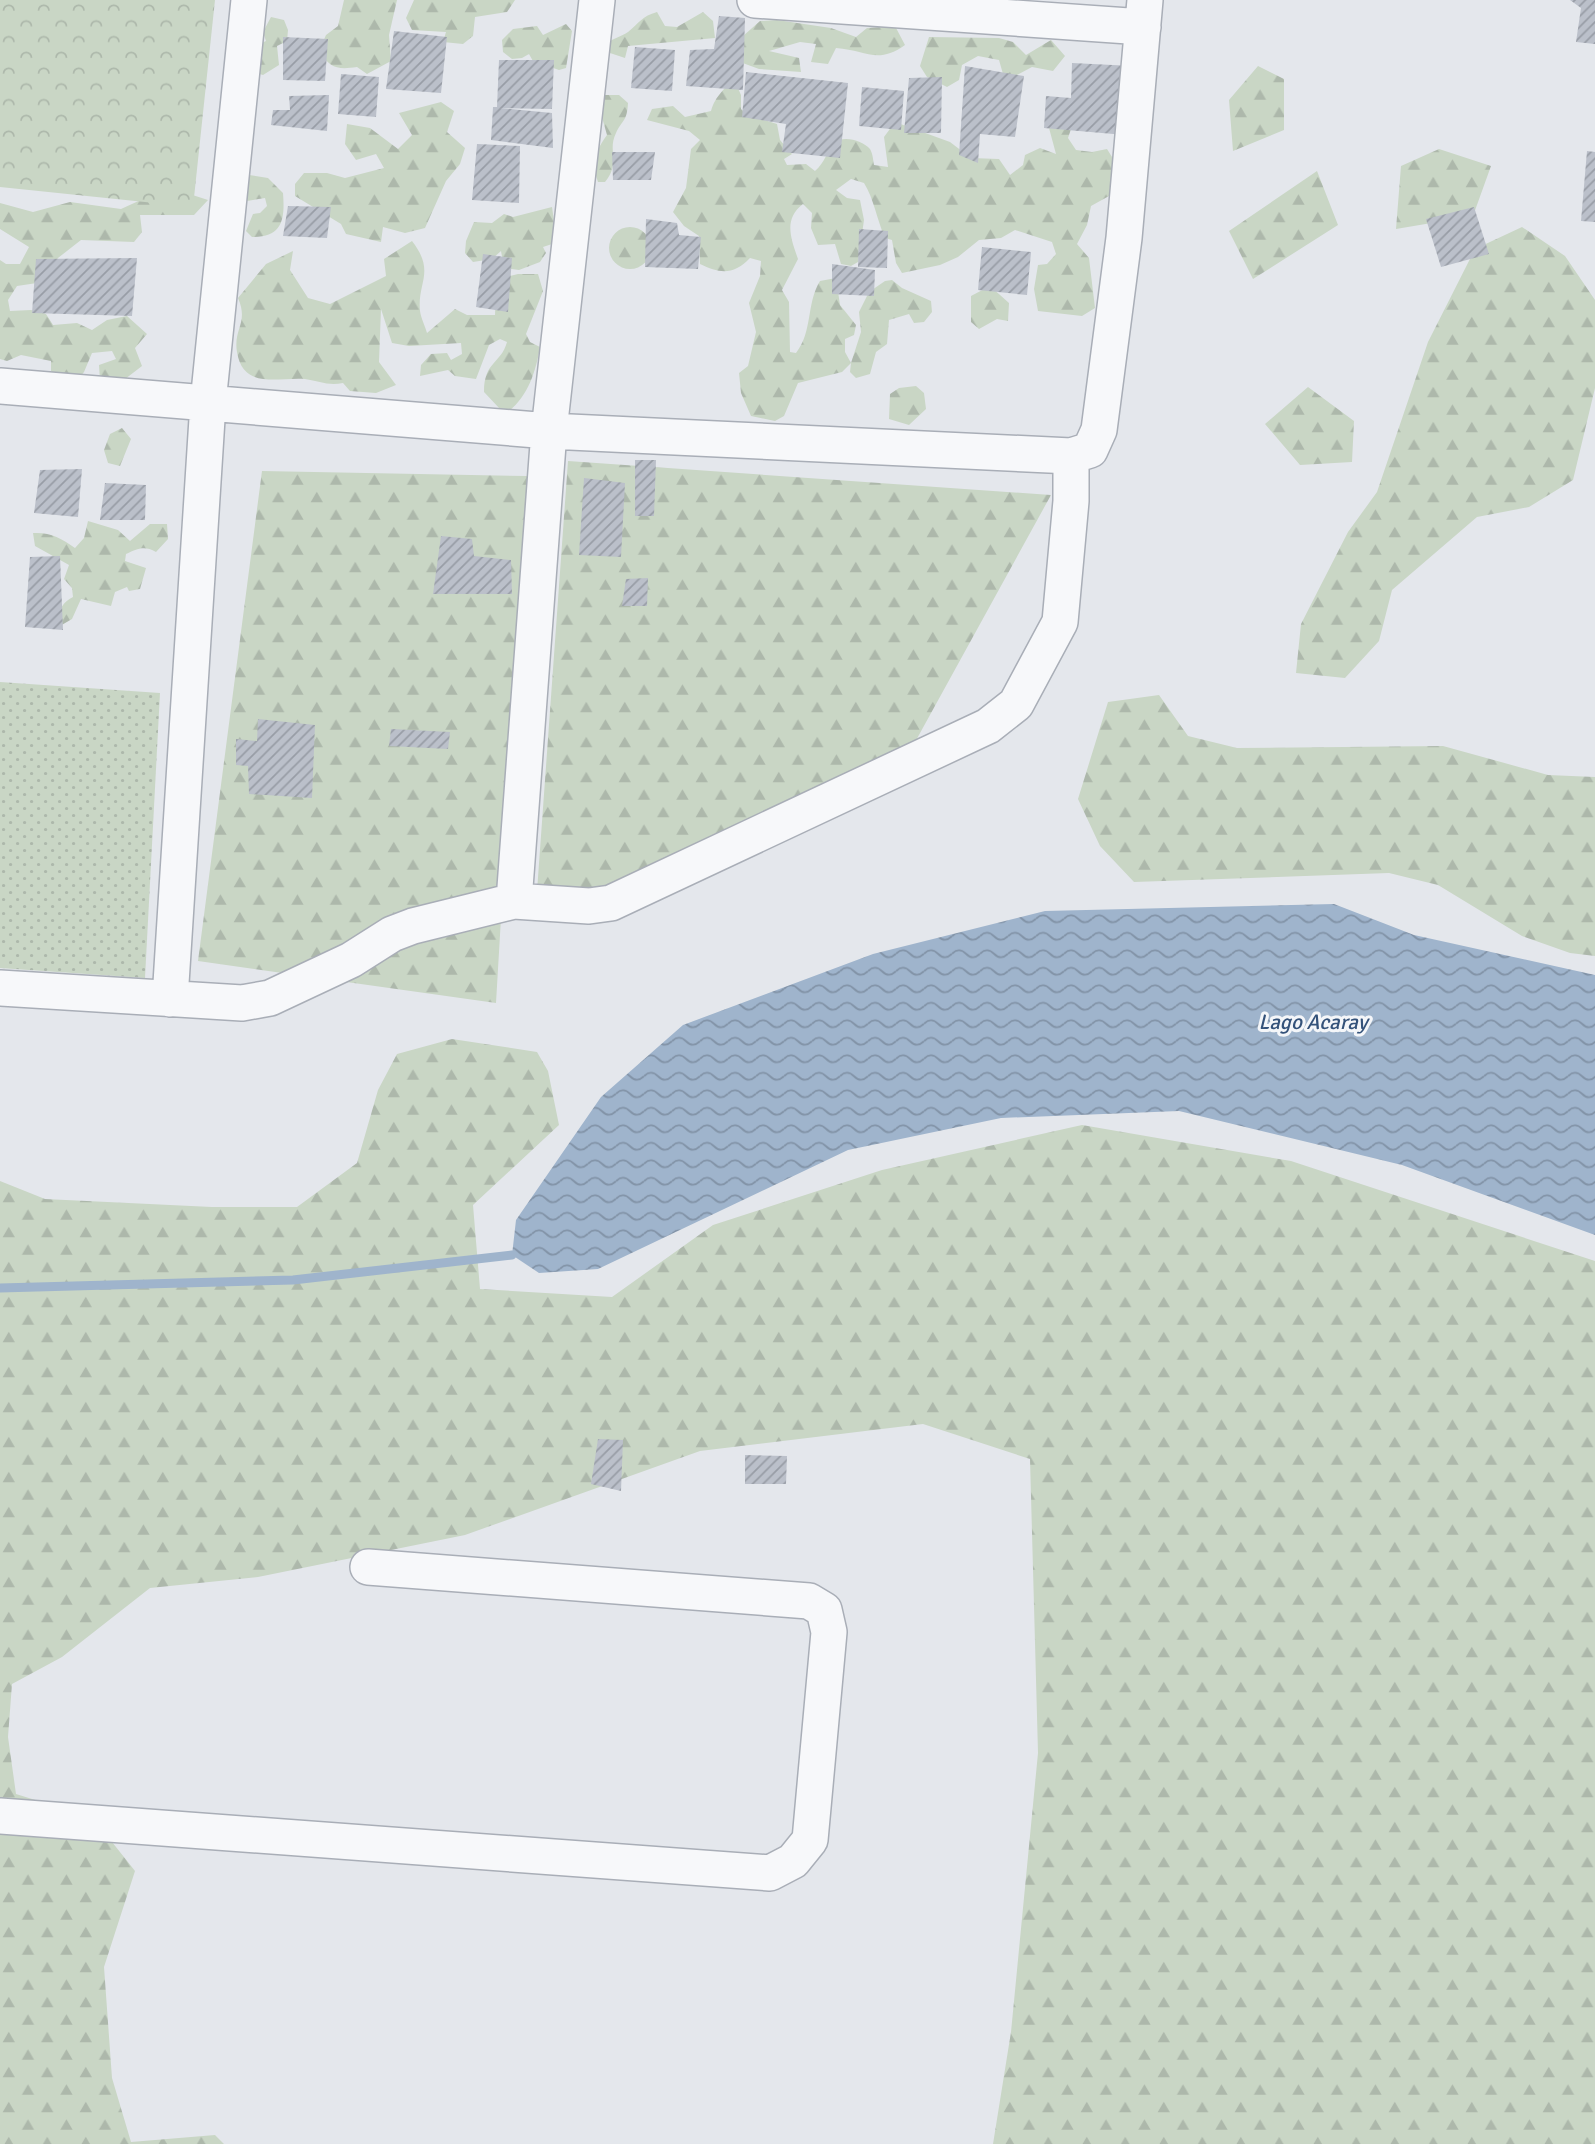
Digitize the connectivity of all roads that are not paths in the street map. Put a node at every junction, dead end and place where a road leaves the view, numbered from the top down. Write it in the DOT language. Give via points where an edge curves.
graph roads {
  1 [pos="249,0"];
  2 [pos="597,0"];
  3 [pos="755,0"];
  4 [pos="1144,14"];
  5 [pos="0,386"];
  6 [pos="208,403"];
  7 [pos="549,431"];
  8 [pos="1071,456"];
  9 [pos="514,901"];
  10 [pos="0,988"];
  11 [pos="170,999"];
  12 [pos="368,1567"];
  13 [pos="0,1816"];
  1 -- 6 [label="street"];
  2 -- 7 [label="street"];
  3 -- 4 [label="street"];
  4 -- 8 [label="street" via="1124,239 1099,430 1090,450"];
  5 -- 6 [label="street"];
  6 -- 7 [label="street"];
  6 -- 11 [label="street"];
  7 -- 8 [label="street"];
  7 -- 9 [label="street"];
  8 -- 9 [label="street" via="1060,622 1016,704 988,726 611,903"];
  9 -- 11 [label="street" via="392,934 351,960 270,998 242,1003"];
  10 -- 11 [label="street"];
  12 -- 13 [label="street" via="809,1601 824,1611 829,1632 810,1840 793,1861 770,1872"];
}
